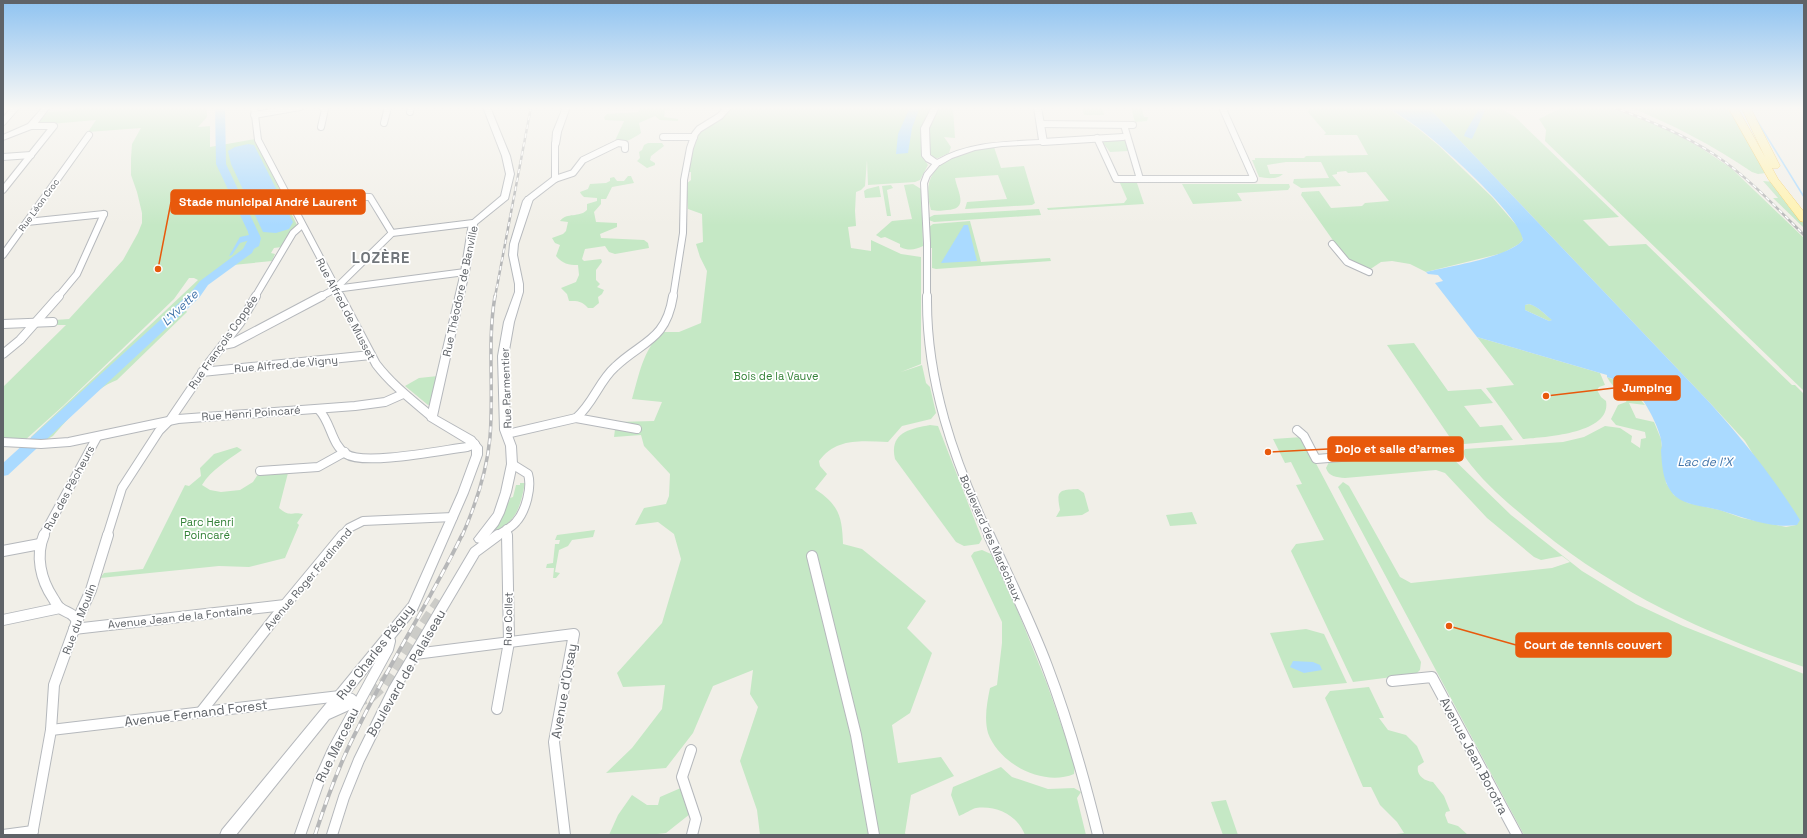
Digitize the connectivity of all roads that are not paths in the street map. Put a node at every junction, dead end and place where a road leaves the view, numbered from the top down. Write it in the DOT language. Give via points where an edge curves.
graph roads {
  1 [pos="38,146"];
  2 [pos="81,146"];
  3 [pos="261,146"];
  4 [pos="502,146"];
  5 [pos="555,146"];
  6 [pos="612,146"];
  7 [pos="692,146"];
  8 [pos="926,146"];
  9 [pos="976,146"];
  10 [pos="1101,146"];
  11 [pos="1130,146"];
  12 [pos="1236,146"];
  13 [pos="1754,146"];
  14 [pos="1765,146"];
  15 [pos="31,155"];
  16 [pos="3,157"];
  17 [pos="937,163"];
  18 [pos="555,179"];
  19 [pos="1140,179"];
  20 [pos="3,190"];
  21 [pos="287,196"];
  22 [pos="529,199"];
  23 [pos="1802,217"];
  24 [pos="27,222"];
  25 [pos="473,223"];
  26 [pos="302,225"];
  27 [pos="392,234"];
  28 [pos="1332,244"];
  29 [pos="3,255"];
  30 [pos="465,272"];
  31 [pos="1369,272"];
  32 [pos="335,289"];
  33 [pos="53,322"];
  34 [pos="35,323"];
  35 [pos="3,324"];
  36 [pos="223,345"];
  37 [pos="3,354"];
  38 [pos="371,355"];
  39 [pos="202,372"];
  40 [pos="403,394"];
  41 [pos="319,410"];
  42 [pos="432,417"];
  43 [pos="576,418"];
  44 [pos="170,420"];
  45 [pos="637,429"];
  46 [pos="1297,430"];
  47 [pos="97,436"];
  48 [pos="508,437"];
  49 [pos="3,442"];
  50 [pos="475,444"];
  51 [pos="1454,448"];
  52 [pos="344,452"];
  53 [pos="512,464"];
  54 [pos="260,471"];
  55 [pos="453,517"];
  56 [pos="507,529"];
  57 [pos="480,539"];
  58 [pos="40,544"];
  59 [pos="3,551"];
  60 [pos="812,556"];
  61 [pos="285,605"];
  62 [pos="60,608"];
  63 [pos="3,620"];
  64 [pos="76,625"];
  65 [pos="388,637"];
  66 [pos="509,642"];
  67 [pos="415,654"];
  68 [pos="1392,681"];
  69 [pos="340,696"];
  70 [pos="497,708"];
  71 [pos="201,712"];
  72 [pos="51,730"];
  73 [pos="691,750"];
  74 [pos="33,833"];
  75 [pos="3,835"];
  76 [pos="227,835"];
  77 [pos="300,835"];
  78 [pos="332,835"];
  79 [pos="565,835"];
  80 [pos="692,835"];
  81 [pos="874,835"];
  82 [pos="1098,835"];
  83 [pos="1517,835"];
  1 -- 15 [label="street"];
  2 -- 24 [label="street, Rue Léon Croc"];
  3 -- 21 [label="street, Rue Alfred de Musset"];
  4 -- 25 [label="street, Rue Théodore de Banville" via="510,174 505,197"];
  5 -- 18 [label="street"];
  6 -- 18 [label="street" via="583,160 573,173"];
  7 -- 43 [label="street" via="684,174 683,232 672,303 667,319 650,341 614,367 583,412"];
  8 -- 17 [label="street" via="926,156"];
  9 -- 17 [label="street, Boulevard des Maréchaux" via="953,153"];
  10 -- 19 [label="street" via="1116,179"];
  11 -- 19 [label="street"];
  12 -- 19 [label="street" via="1254,179"];
  13 -- 23 [label="main road" via="1774,180"];
  14 -- 23 [label="main road"];
  15 -- 16 [label="street"];
  15 -- 20 [label="street"];
  17 -- 82 [label="street, Boulevard des Maréchaux" via="924,183 926,301 930,350 944,420 972,499 1047,668 1082,772"];
  18 -- 22 [label="street"];
  21 -- 26 [label="street, Rue Alfred de Musset"];
  21 -- 27 [label="street" via="370,197"];
  22 -- 48 [label="street, Rue Parmentier" via="514,244 513,255 519,292 509,322 503,356 505,430"];
  24 -- 29 [label="street, Rue Léon Croc"];
  24 -- 34 [label="street" via="104,214 77,274"];
  25 -- 27 [label="street"];
  25 -- 30 [label="street, Rue Théodore de Banville"];
  26 -- 32 [label="street, Rue Alfred de Musset"];
  26 -- 36 [label="street, Rue François Coppée" via="292,233 251,304"];
  27 -- 32 [label="street"];
  28 -- 31 [label="street" via="1347,262"];
  30 -- 32 [label="street"];
  30 -- 42 [label="street, Rue Théodore de Banville"];
  32 -- 36 [label="street" via="233,343"];
  32 -- 38 [label="street, Rue Alfred de Musset"];
  33 -- 34 [label="street"];
  34 -- 35 [label="street"];
  34 -- 37 [label="street"];
  36 -- 39 [label="street, Rue François Coppée"];
  38 -- 39 [label="street, Rue Alfred de Vigny"];
  38 -- 40 [label="street, Rue Alfred de Musset" via="385,376"];
  39 -- 44 [label="street, Rue François Coppée"];
  40 -- 41 [label="street, Rue Henri Poincaré" via="388,402"];
  40 -- 42 [label="street, Rue Alfred de Musset"];
  41 -- 44 [label="street, Rue Henri Poincaré" via="303,409"];
  41 -- 52 [label="street" via="324,414 331,432"];
  42 -- 50 [label="street, Rue Alfred de Musset"];
  43 -- 45 [label="street"];
  43 -- 48 [label="street"];
  44 -- 47 [label="street, Rue Henri Poincaré"];
  44 -- 64 [label="street, Rue du Moulin" via="159,431 122,488 93,584"];
  46 -- 51 [label="street" via="1304,436 1316,459"];
  47 -- 49 [label="street, Rue Henri Poincaré" via="70,442 41,444"];
  47 -- 58 [label="street, Rue des Pêcheurs" via="48,524"];
  48 -- 53 [label="street, Rue Parmentier"];
  50 -- 52 [label="street" via="375,458 353,457"];
  50 -- 55 [label="street, Rue Charles Péguy" via="477,455"];
  52 -- 54 [label="street" via="318,467"];
  53 -- 56 [label="street, Boulevard de Palaiseau" via="525,471 530,481 521,515"];
  53 -- 57 [label="street, Rue Parmentier" via="499,513"];
  55 -- 61 [label="street, Avenue Roger Ferdinand" via="357,523 349,528"];
  55 -- 65 [label="street, Rue Charles Péguy" via="413,606"];
  56 -- 66 [label="street, Rue Collet"];
  56 -- 67 [label="street, Boulevard de Palaiseau" via="475,552"];
  58 -- 59 [label="street"];
  58 -- 62 [label="street, Rue des Pêcheurs" via="40,564 46,587"];
  60 -- 81 [label="street" via="856,735"];
  61 -- 64 [label="street, Avenue Jean de la Fontaine"];
  61 -- 71 [label="street, Avenue Roger Ferdinand"];
  62 -- 63 [label="street"];
  62 -- 64 [label="street, Rue des Pêcheurs" via="73,614"];
  64 -- 72 [label="street, Rue du Moulin" via="54,685"];
  65 -- 69 [label="street, Rue Charles Péguy"];
  65 -- 77 [label="street, Rue Marceau" via="388,649 333,750"];
  66 -- 67 [label="street, Avenue d'Orsay"];
  66 -- 70 [label="street, Rue Collet"];
  66 -- 79 [label="street, Avenue d'Orsay" via="574,634 554,742"];
  67 -- 78 [label="street, Boulevard de Palaiseau" via="396,683 374,726 341,803"];
  68 -- 83 [label="street, Avenue Jean Borotra" via="1432,677"];
  69 -- 71 [label="street, Avenue Fernand Forest"];
  69 -- 76 [label="street, Rue Charles Péguy"];
  71 -- 72 [label="street, Avenue Fernand Forest"];
  72 -- 74 [label="street, Rue du Moulin"];
  73 -- 80 [label="street" via="682,777 696,819"];
  74 -- 75 [label="street"];
}
